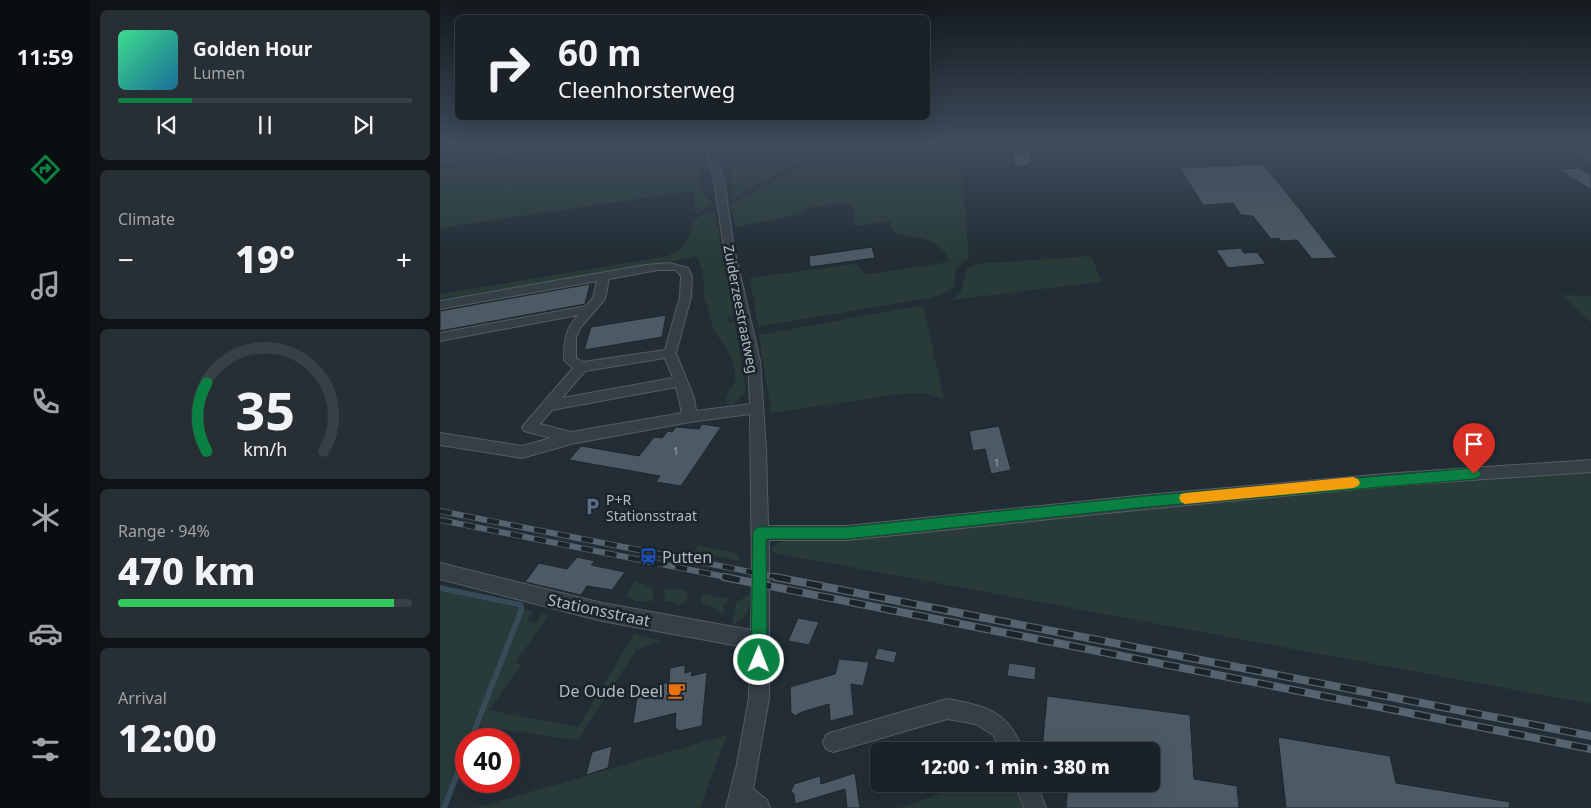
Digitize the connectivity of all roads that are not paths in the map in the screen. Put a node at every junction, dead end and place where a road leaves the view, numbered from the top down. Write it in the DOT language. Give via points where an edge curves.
graph roads {
  1 [pos="710,180"];
  2 [pos="604,277"];
  3 [pos="440,305"];
  4 [pos="592,309"];
  5 [pos="440,337"];
  6 [pos="670,353"];
  7 [pos="582,367"];
  8 [pos="680,381"];
  9 [pos="547,406"];
  10 [pos="758,408"];
  11 [pos="690,417"];
  12 [pos="571,438"];
  13 [pos="440,439"];
  14 [pos="1591,466"];
  15 [pos="760,533"];
  16 [pos="440,571"];
  17 [pos="760,641"];
  18 [pos="833,742"];
  19 [pos="1008,742"];
  20 [pos="1029,792"];
  21 [pos="739,801"];
  22 [pos="758,808"];
  23 [pos="1035,808"];
  1 -- 10 [label="street, Zuiderzeestraatweg" via="710,186 722,206 754,361"];
  2 -- 3 [label="street"];
  2 -- 4 [label="street" via="599,299"];
  2 -- 6 [label="street" via="665,266 676,266 686,271 685,299"];
  4 -- 5 [label="street"];
  4 -- 7 [label="street" via="575,326 570,337 570,360"];
  6 -- 7 [label="street"];
  6 -- 8 [label="street"];
  7 -- 9 [label="street"];
  8 -- 9 [label="street"];
  8 -- 11 [label="street"];
  9 -- 12 [label="street" via="529,426"];
  10 -- 11 [label="street"];
  10 -- 15 [label="street, Zuiderzeestraatweg"];
  11 -- 12 [label="street"];
  12 -- 13 [label="street" via="522,452"];
  14 -- 15 [label="street" via="1397,479 847,533"];
  15 -- 17 [label="street"];
  16 -- 17 [label="street, Stationsstraat" via="602,612"];
  17 -- 21 [label="street" via="759,698"];
  18 -- 19 [label="street" via="947,709 986,719 1000,728"];
  20 -- 23 [label="street"];
  21 -- 22 [label="street"];
}
